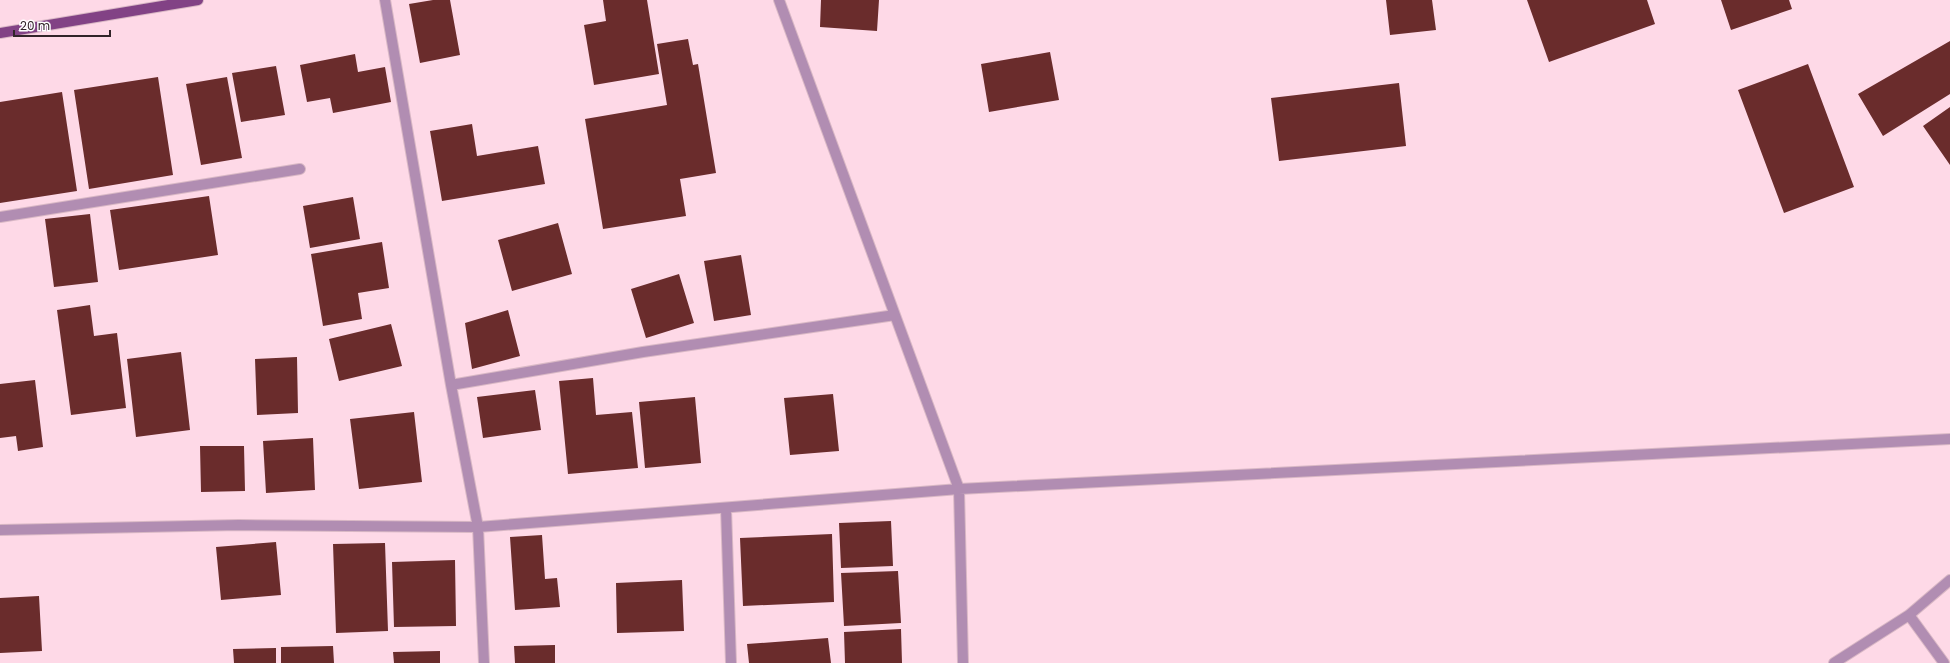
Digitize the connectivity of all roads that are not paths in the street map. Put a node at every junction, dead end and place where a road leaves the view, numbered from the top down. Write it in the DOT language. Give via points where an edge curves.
graph roads {
  1 [pos="198,0"];
  2 [pos="385,0"];
  3 [pos="779,0"];
  4 [pos="0,33"];
  5 [pos="300,168"];
  6 [pos="0,217"];
  7 [pos="895,315"];
  8 [pos="451,385"];
  9 [pos="1950,439"];
  10 [pos="959,488"];
  11 [pos="726,508"];
  12 [pos="478,528"];
  13 [pos="0,530"];
  14 [pos="1950,580"];
  15 [pos="1909,615"];
  16 [pos="484,663"];
  17 [pos="731,663"];
  18 [pos="963,663"];
  19 [pos="1834,663"];
  20 [pos="1944,663"];
  1 -- 4 [label="main road"];
  2 -- 8 [label="street"];
  3 -- 7 [label="street"];
  5 -- 6 [label="street"];
  7 -- 8 [label="street" via="643,352"];
  7 -- 10 [label="street"];
  8 -- 12 [label="street"];
  9 -- 10 [label="street"];
  10 -- 11 [label="street"];
  10 -- 18 [label="street"];
  11 -- 12 [label="street"];
  11 -- 17 [label="street"];
  12 -- 13 [label="street" via="239,525"];
  12 -- 16 [label="street"];
  14 -- 15 [label="street"];
  15 -- 19 [label="street"];
  15 -- 20 [label="street"];
}
